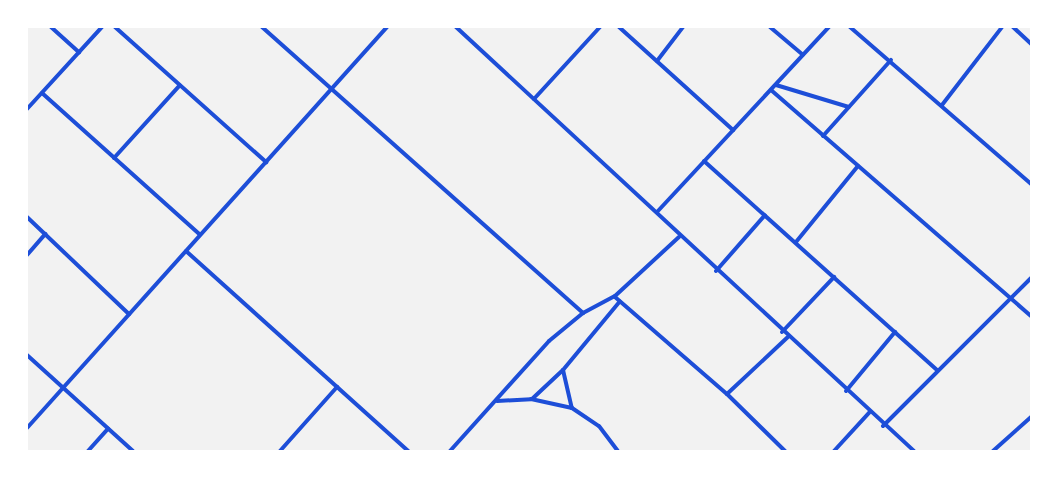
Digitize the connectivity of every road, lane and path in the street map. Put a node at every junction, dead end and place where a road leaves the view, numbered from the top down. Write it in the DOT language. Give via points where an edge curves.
graph roads {
  1 [pos="51,27"];
  2 [pos="102,27"];
  3 [pos="115,27"];
  4 [pos="262,27"];
  5 [pos="387,27"];
  6 [pos="456,27"];
  7 [pos="600,27"];
  8 [pos="619,27"];
  9 [pos="683,27"];
  10 [pos="770,27"];
  11 [pos="829,27"];
  12 [pos="850,27"];
  13 [pos="1002,27"];
  14 [pos="1013,27"];
  15 [pos="1031,44"];
  16 [pos="79,52"];
  17 [pos="803,56"];
  18 [pos="891,60"];
  19 [pos="657,61"];
  20 [pos="180,85"];
  21 [pos="776,85"];
  22 [pos="334,87"];
  23 [pos="771,90"];
  24 [pos="42,93"];
  25 [pos="534,99"];
  26 [pos="942,105"];
  27 [pos="849,107"];
  28 [pos="27,110"];
  29 [pos="733,130"];
  30 [pos="823,136"];
  31 [pos="114,158"];
  32 [pos="704,161"];
  33 [pos="266,162"];
  34 [pos="858,166"];
  35 [pos="1031,184"];
  36 [pos="657,212"];
  37 [pos="765,215"];
  38 [pos="27,217"];
  39 [pos="45,234"];
  40 [pos="200,235"];
  41 [pos="679,237"];
  42 [pos="796,242"];
  43 [pos="186,251"];
  44 [pos="27,255"];
  45 [pos="716,271"];
  46 [pos="834,277"];
  47 [pos="1031,278"];
  48 [pos="615,296"];
  49 [pos="1011,298"];
  50 [pos="620,301"];
  51 [pos="583,313"];
  52 [pos="129,315"];
  53 [pos="1031,316"];
  54 [pos="782,332"];
  55 [pos="895,332"];
  56 [pos="788,337"];
  57 [pos="27,355"];
  58 [pos="563,370"];
  59 [pos="937,370"];
  60 [pos="63,387"];
  61 [pos="337,387"];
  62 [pos="846,391"];
  63 [pos="727,394"];
  64 [pos="531,399"];
  65 [pos="497,401"];
  66 [pos="572,408"];
  67 [pos="869,413"];
  68 [pos="1031,417"];
  69 [pos="883,426"];
  70 [pos="27,428"];
  71 [pos="108,429"];
  72 [pos="451,450"];
  73 [pos="88,451"];
  74 [pos="133,451"];
  75 [pos="280,451"];
  76 [pos="408,451"];
  77 [pos="618,451"];
  78 [pos="785,451"];
  79 [pos="834,451"];
  80 [pos="914,451"];
  81 [pos="993,451"];
  1 -- 16 [label="street"];
  2 -- 16 [label="street"];
  3 -- 20 [label="street"];
  4 -- 22 [label="street"];
  5 -- 22 [label="street"];
  6 -- 25 [label="street"];
  7 -- 25 [label="street"];
  8 -- 19 [label="street"];
  9 -- 19 [label="street"];
  10 -- 17 [label="street"];
  11 -- 17 [label="street"];
  12 -- 18 [label="street"];
  13 -- 26 [label="street"];
  14 -- 15 [label="street"];
  16 -- 24 [label="street"];
  17 -- 21 [label="street"];
  18 -- 26 [label="street"];
  18 -- 27 [label="street"];
  19 -- 29 [label="street"];
  20 -- 31 [label="street"];
  20 -- 33 [label="street"];
  21 -- 23 [label="street"];
  21 -- 27 [label="street"];
  22 -- 33 [label="street"];
  22 -- 51 [label="street"];
  23 -- 29 [label="street"];
  23 -- 30 [label="street"];
  24 -- 28 [label="street"];
  24 -- 31 [label="street"];
  25 -- 36 [label="street"];
  26 -- 35 [label="street"];
  27 -- 30 [label="street"];
  29 -- 32 [label="street"];
  30 -- 34 [label="street"];
  31 -- 40 [label="street"];
  32 -- 36 [label="street"];
  32 -- 37 [label="street"];
  33 -- 40 [label="street"];
  34 -- 42 [label="street"];
  34 -- 49 [label="street"];
  36 -- 41 [label="street"];
  37 -- 42 [label="street"];
  37 -- 45 [label="street"];
  38 -- 39 [label="street"];
  39 -- 44 [label="street"];
  39 -- 52 [label="street"];
  40 -- 43 [label="street"];
  41 -- 45 [label="street"];
  41 -- 48 [label="street"];
  42 -- 46 [label="street"];
  43 -- 52 [label="street"];
  43 -- 61 [label="street"];
  45 -- 54 [label="street"];
  46 -- 54 [label="street"];
  46 -- 55 [label="street"];
  47 -- 49 [label="street"];
  48 -- 50 [label="street"];
  48 -- 51 [label="street"];
  49 -- 53 [label="street"];
  49 -- 59 [label="street"];
  50 -- 58 [label="street"];
  50 -- 63 [label="street"];
  51 -- 65 [label="street" via="549,341"];
  52 -- 60 [label="street"];
  54 -- 56 [label="street"];
  55 -- 59 [label="street"];
  55 -- 62 [label="street"];
  56 -- 62 [label="street"];
  56 -- 63 [label="street"];
  57 -- 60 [label="street"];
  58 -- 64 [label="street"];
  58 -- 66 [label="street"];
  59 -- 69 [label="street"];
  60 -- 70 [label="street"];
  60 -- 71 [label="street"];
  61 -- 75 [label="street"];
  61 -- 76 [label="street"];
  62 -- 67 [label="street"];
  63 -- 78 [label="street"];
  64 -- 65 [label="street"];
  64 -- 66 [label="street"];
  65 -- 72 [label="street"];
  66 -- 77 [label="street" via="599,426"];
  67 -- 69 [label="street"];
  67 -- 79 [label="street"];
  68 -- 81 [label="street"];
  69 -- 80 [label="street"];
  71 -- 73 [label="street"];
  71 -- 74 [label="street"];
}
